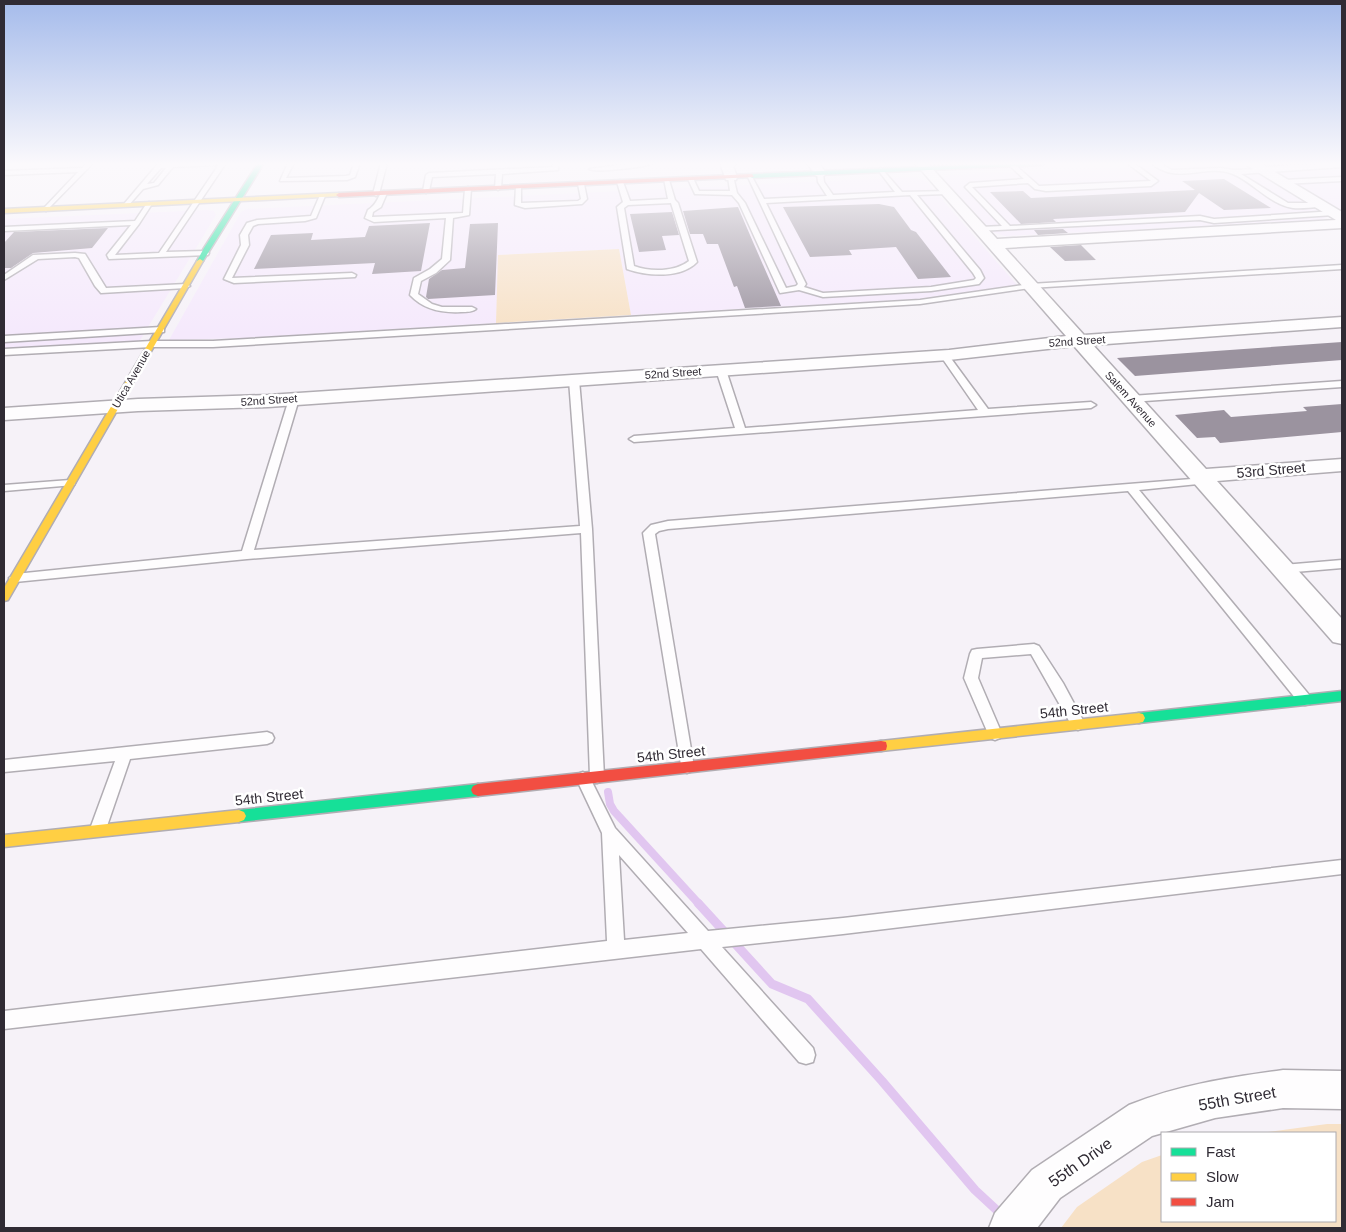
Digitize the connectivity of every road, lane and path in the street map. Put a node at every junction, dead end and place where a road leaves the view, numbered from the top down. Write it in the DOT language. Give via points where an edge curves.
graph roads {
  1 [pos="184,220"];
  2 [pos="224,220"];
  3 [pos="282,220"];
  4 [pos="450,220"];
  5 [pos="622,220"];
  6 [pos="680,220"];
  7 [pos="750,220"];
  8 [pos="771,220"];
  9 [pos="934,220"];
  10 [pos="972,220"];
  11 [pos="1001,220"];
  12 [pos="1152,220"];
  13 [pos="1307,220"];
  14 [pos="137,223"];
  15 [pos="1008,228"];
  16 [pos="4,229"];
  17 [pos="980,229"];
  18 [pos="993,244"];
  19 [pos="205,253"];
  20 [pos="161,255"];
  21 [pos="1342,267"];
  22 [pos="352,275"];
  23 [pos="4,278"];
  24 [pos="186,286"];
  25 [pos="1030,286"];
  26 [pos="799,288"];
  27 [pos="472,308"];
  28 [pos="1342,322"];
  29 [pos="160,330"];
  30 [pos="4,339"];
  31 [pos="1079,341"];
  32 [pos="152,344"];
  33 [pos="4,352"];
  34 [pos="944,355"];
  35 [pos="721,370"];
  36 [pos="574,380"];
  37 [pos="1342,384"];
  38 [pos="294,399"];
  39 [pos="1131,399"];
  40 [pos="1091,406"];
  41 [pos="115,407"];
  42 [pos="985,412"];
  43 [pos="4,414"];
  44 [pos="741,431"];
  45 [pos="634,439"];
  46 [pos="1342,465"];
  47 [pos="1202,478"];
  48 [pos="70,483"];
  49 [pos="1131,487"];
  50 [pos="4,488"];
  51 [pos="586,529"];
  52 [pos="247,555"];
  53 [pos="1342,564"];
  54 [pos="1283,569"];
  55 [pos="7,585"];
  56 [pos="1342,635"];
  57 [pos="1342,696"];
  58 [pos="1305,700"];
  59 [pos="1078,724"];
  60 [pos="995,734"];
  61 [pos="268,738"];
  62 [pos="124,754"];
  63 [pos="4,766"];
  64 [pos="687,767"];
  65 [pos="590,778"];
  66 [pos="98,831"];
  67 [pos="610,833"];
  68 [pos="4,841"];
  69 [pos="1342,867"];
  70 [pos="703,940"];
  71 [pos="616,948"];
  72 [pos="4,1020"];
  73 [pos="806,1055"];
  74 [pos="1342,1090"];
  75 [pos="1135,1124"];
  76 [pos="1010,1228"];
  1 -- 20 [label="lane"];
  2 -- 19 [label="street, Utica Avenue"];
  3 -- 22 [label="lane" via="250,224 244,235 245,246 228,279"];
  4 -- 27 [label="lane" via="446,260 417,280 414,294 426,305 440,310"];
  5 -- 6 [label="lane" via="630,267 647,272 682,269 693,262"];
  7 -- 26 [label="lane" via="783,291"];
  8 -- 26 [label="lane" via="802,284"];
  9 -- 26 [label="lane" via="976,272 980,278 976,282 931,289 823,295"];
  10 -- 17 [label="street, Salem Avenue"];
  11 -- 15 [label="lane"];
  12 -- 15 [label="lane"];
  13 -- 18 [label="street"];
  14 -- 16 [label="lane"];
  14 -- 20 [label="lane" via="112,257"];
  15 -- 17 [label="lane"];
  17 -- 18 [label="street, Salem Avenue"];
  18 -- 25 [label="street, Salem Avenue"];
  19 -- 20 [label="lane"];
  19 -- 24 [label="street, Utica Avenue"];
  21 -- 25 [label="lane"];
  23 -- 24 [label="lane" via="36,257 75,255 82,256 104,291"];
  24 -- 29 [label="street, Utica Avenue"];
  25 -- 31 [label="street, Salem Avenue"];
  25 -- 32 [label="lane" via="920,302 223,343"];
  28 -- 31 [label="street, 52nd Street"];
  29 -- 30 [label="lane"];
  29 -- 32 [label="street, Utica Avenue"];
  31 -- 34 [label="street, 52nd Street"];
  31 -- 39 [label="street, Salem Avenue"];
  32 -- 33 [label="lane"];
  32 -- 41 [label="street, Utica Avenue"];
  34 -- 35 [label="street, 52nd Street"];
  34 -- 42 [label="lane"];
  35 -- 36 [label="street, 52nd Street"];
  35 -- 44 [label="lane"];
  36 -- 38 [label="street, 52nd Street"];
  36 -- 51 [label="lane"];
  37 -- 39 [label="lane"];
  38 -- 41 [label="street, 52nd Street"];
  38 -- 52 [label="lane"];
  39 -- 47 [label="street, Salem Avenue"];
  40 -- 42 [label="lane"];
  41 -- 43 [label="street, 52nd Street"];
  41 -- 48 [label="street, Utica Avenue"];
  42 -- 44 [label="lane"];
  44 -- 45 [label="lane"];
  46 -- 47 [label="street, 53rd Street"];
  47 -- 49 [label="lane"];
  47 -- 54 [label="street, Salem Avenue"];
  48 -- 50 [label="lane"];
  48 -- 55 [label="street, Utica Avenue"];
  49 -- 58 [label="lane"];
  49 -- 64 [label="lane" via="655,528 649,533"];
  51 -- 52 [label="lane"];
  51 -- 65 [label="lane"];
  52 -- 55 [label="lane"];
  53 -- 54 [label="lane"];
  54 -- 56 [label="street, Salem Avenue"];
  57 -- 58 [label="street, 54th Street"];
  58 -- 59 [label="street, 54th Street"];
  59 -- 60 [label="street, 54th Street"];
  59 -- 60 [label="lane" via="1034,649 977,654 971,678"];
  60 -- 64 [label="street, 54th Street"];
  61 -- 62 [label="lane"];
  62 -- 63 [label="lane"];
  62 -- 66 [label="lane"];
  64 -- 65 [label="street, 54th Street"];
  65 -- 66 [label="street, 54th Street"];
  65 -- 67 [label="lane"];
  66 -- 68 [label="street, 54th Street"];
  67 -- 70 [label="lane"];
  67 -- 71 [label="lane"];
  69 -- 70 [label="lane"];
  70 -- 71 [label="lane"];
  70 -- 73 [label="lane"];
  71 -- 72 [label="lane"];
  74 -- 75 [label="street, 55th Street" via="1283,1089 1215,1099"];
  75 -- 76 [label="street, 55th Drive" via="1046,1184"];
}
